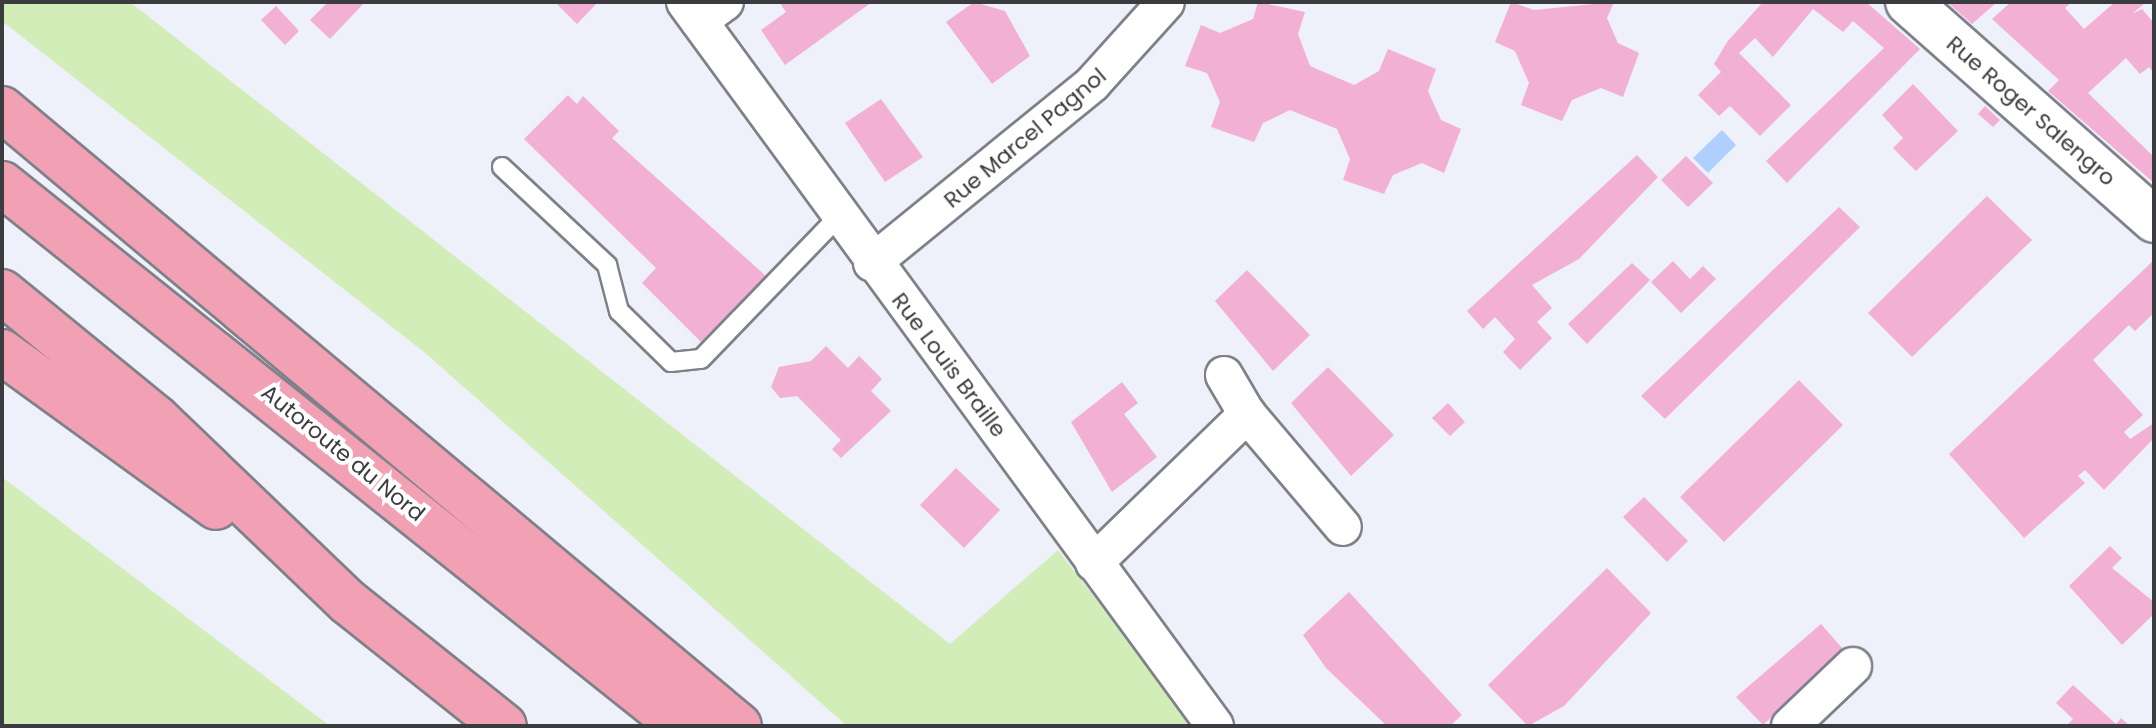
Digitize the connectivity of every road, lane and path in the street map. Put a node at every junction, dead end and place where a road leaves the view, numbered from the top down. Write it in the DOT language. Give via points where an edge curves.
graph roads {
  1 [pos="1166,2"];
  2 [pos="1908,2"];
  3 [pos="703,8"];
  4 [pos="2,109"];
  5 [pos="502,167"];
  6 [pos="2,184"];
  7 [pos="839,216"];
  8 [pos="2154,220"];
  9 [pos="872,263"];
  10 [pos="2,292"];
  11 [pos="2,352"];
  12 [pos="1224,375"];
  13 [pos="1247,414"];
  14 [pos="1343,527"];
  15 [pos="1094,563"];
  16 [pos="348,602"];
  17 [pos="1853,666"];
  18 [pos="504,726"];
  19 [pos="681,726"];
  20 [pos="739,726"];
  21 [pos="1215,726"];
  22 [pos="1790,726"];
  1 -- 9 [label="street, Rue Marcel Pagnol" via="1092,84"];
  2 -- 8 [label="street, Rue Roger Salengro"];
  3 -- 7 [label="street, Rue Louis Braille"];
  4 -- 20 [label="highway"];
  5 -- 7 [label="lane" via="607,265 619,311 671,362 701,359"];
  6 -- 19 [label="highway, Autoroute du Nord"];
  7 -- 9 [label="street, Rue Louis Braille"];
  9 -- 15 [label="street, Rue Louis Braille"];
  10 -- 16 [label="highway" via="156,418"];
  11 -- 16 [label="highway"];
  12 -- 13 [label="street"];
  13 -- 14 [label="street"];
  13 -- 15 [label="street"];
  15 -- 21 [label="street, Rue Louis Braille"];
  16 -- 18 [label="highway"];
  17 -- 22 [label="street"];
}
